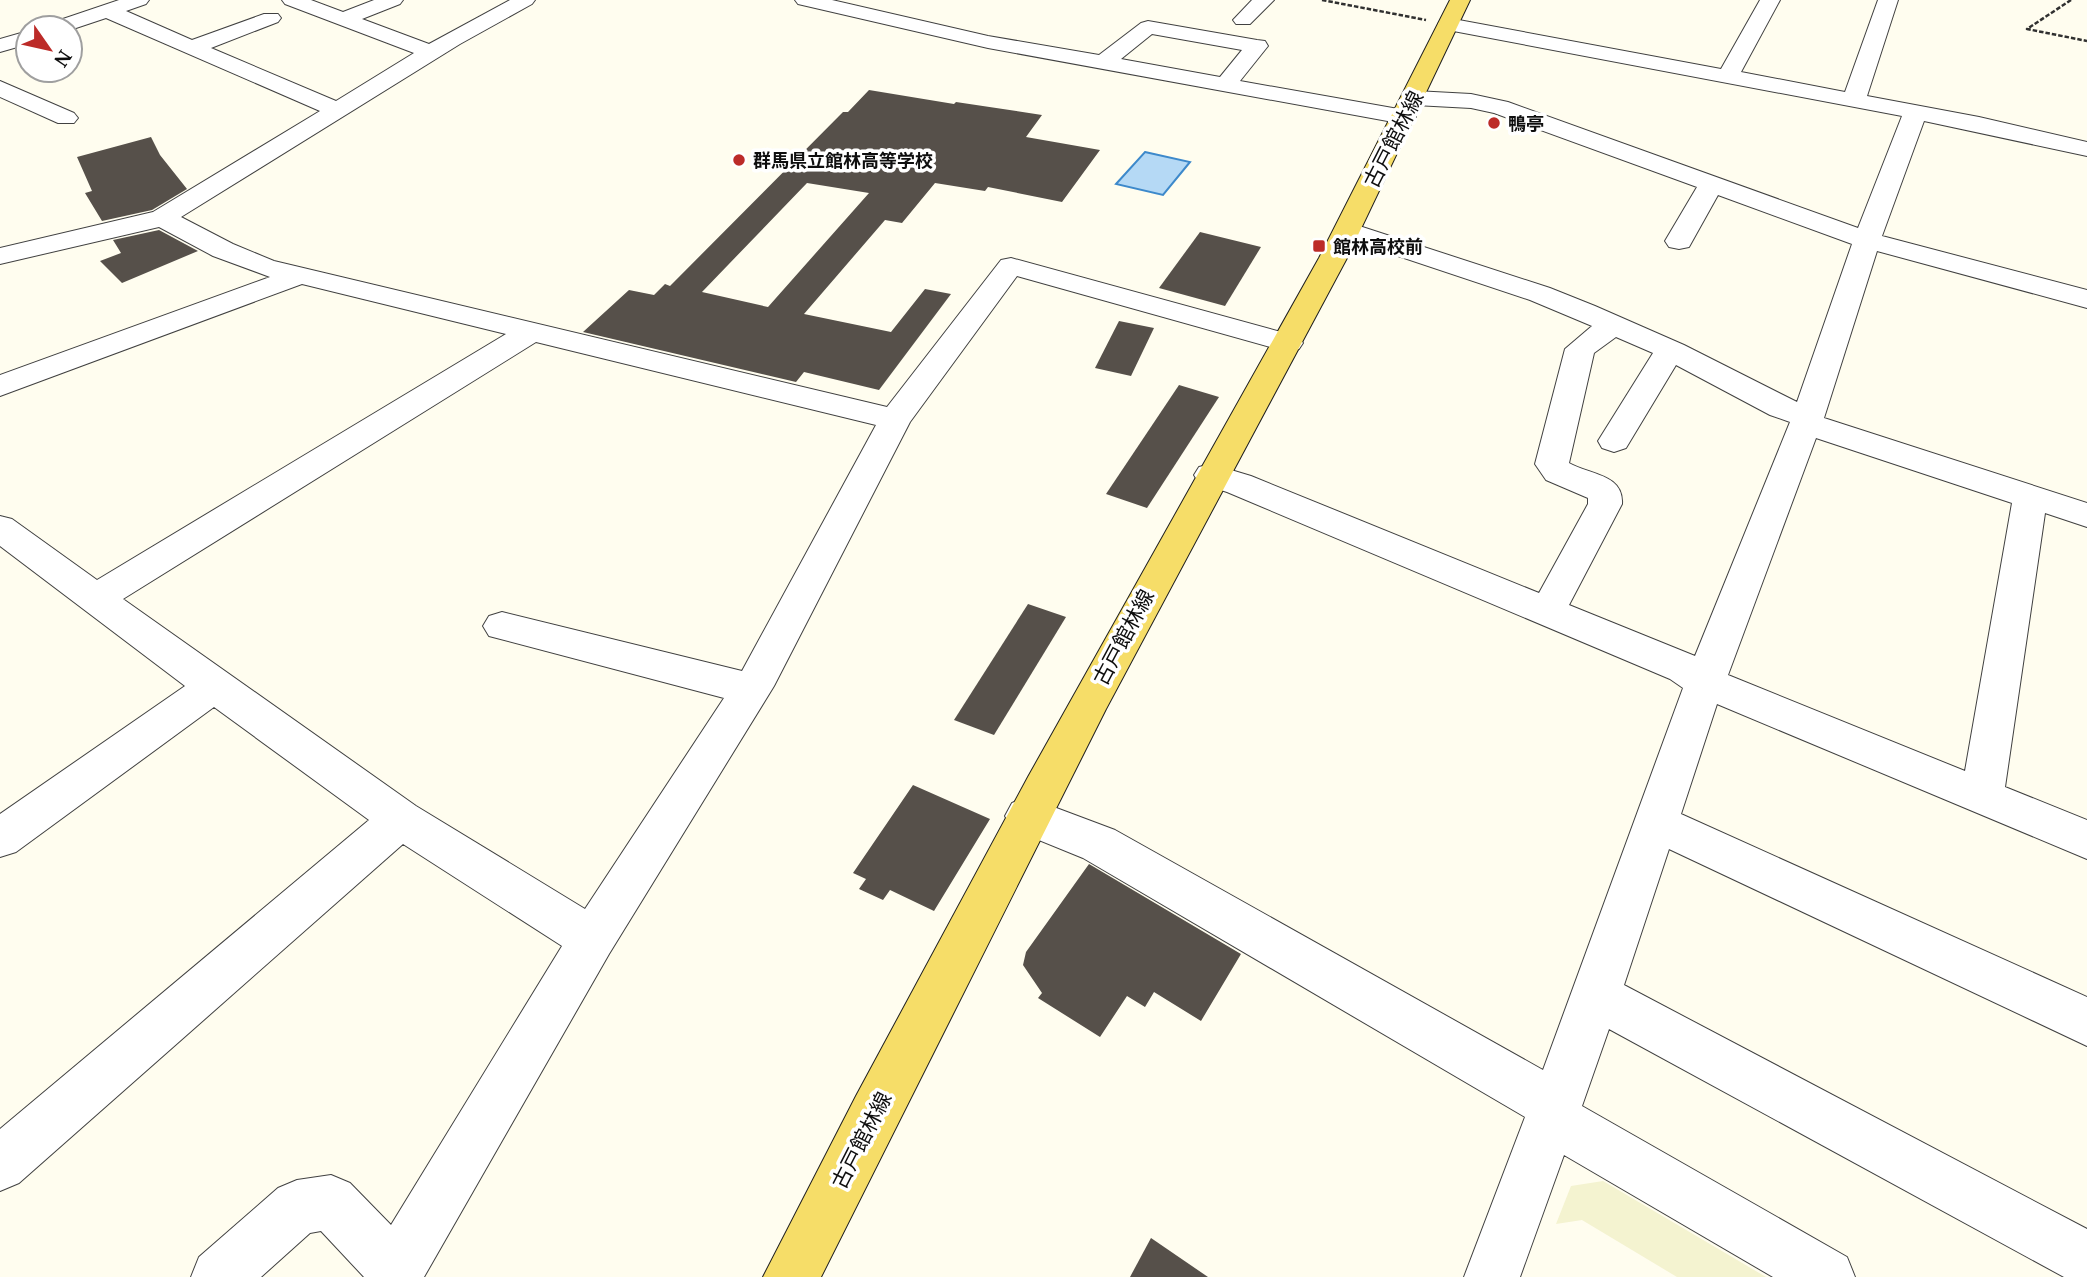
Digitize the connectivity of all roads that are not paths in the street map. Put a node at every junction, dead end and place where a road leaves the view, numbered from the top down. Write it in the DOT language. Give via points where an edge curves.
graph roads {
  1 [pos="139,0"];
  2 [pos="292,0"];
  3 [pos="393,0"];
  4 [pos="526,0"];
  5 [pos="805,0"];
  6 [pos="1264,0"];
  7 [pos="1770,0"];
  8 [pos="1888,0"];
  9 [pos="918,7"];
  10 [pos="107,11"];
  11 [pos="1447,15"];
  12 [pos="271,18"];
  13 [pos="84,19"];
  14 [pos="343,19"];
  15 [pos="1243,20"];
  16 [pos="897,21"];
  17 [pos="192,47"];
  18 [pos="431,52"];
  19 [pos="1103,63"];
  20 [pos="1727,78"];
  21 [pos="1225,85"];
  22 [pos="0,88"];
  23 [pos="1854,100"];
  24 [pos="1409,107"];
  25 [pos="338,110"];
  26 [pos="1915,112"];
  27 [pos="65,118"];
  28 [pos="2087,149"];
  29 [pos="1711,184"];
  30 [pos="162,219"];
  31 [pos="1347,230"];
  32 [pos="1867,240"];
  33 [pos="1679,241"];
  34 [pos="0,256"];
  35 [pos="301,275"];
  36 [pos="2087,299"];
  37 [pos="1613,324"];
  38 [pos="531,332"];
  39 [pos="1287,343"];
  40 [pos="1673,351"];
  41 [pos="0,386"];
  42 [pos="895,419"];
  43 [pos="1807,420"];
  44 [pos="1614,441"];
  45 [pos="1211,475"];
  46 [pos="2030,496"];
  47 [pos="2087,515"];
  48 [pos="0,528"];
  49 [pos="95,599"];
  50 [pos="1547,612"];
  51 [pos="502,626"];
  52 [pos="1705,682"];
  53 [pos="214,686"];
  54 [pos="751,688"];
  55 [pos="1983,797"];
  56 [pos="1027,816"];
  57 [pos="401,819"];
  58 [pos="1657,823"];
  59 [pos="0,838"];
  60 [pos="2087,840"];
  61 [pos="592,939"];
  62 [pos="1596,996"];
  63 [pos="2087,1022"];
  64 [pos="1554,1112"];
  65 [pos="0,1164"];
  66 [pos="2087,1259"];
  67 [pos="394,1274"];
  68 [pos="219,1277"];
  69 [pos="791,1277"];
  70 [pos="1492,1277"];
  71 [pos="1826,1277"];
  1 -- 10 [label="street"];
  2 -- 14 [label="street"];
  3 -- 14 [label="street"];
  4 -- 18 [label="street"];
  5 -- 16 [label="street"];
  6 -- 15 [label="street"];
  7 -- 20 [label="street"];
  8 -- 23 [label="street"];
  9 -- 16 [label="street"];
  10 -- 13 [label="street"];
  10 -- 17 [label="street"];
  11 -- 20 [label="street"];
  11 -- 24 [label="main road, 古戸館林線"];
  12 -- 17 [label="street"];
  14 -- 18 [label="street"];
  16 -- 19 [label="street"];
  17 -- 25 [label="street"];
  18 -- 25 [label="street"];
  19 -- 21 [label="street"];
  19 -- 21 [label="street" via="1148,27 1257,46"];
  20 -- 23 [label="street"];
  21 -- 24 [label="street"];
  22 -- 27 [label="street"];
  23 -- 26 [label="street"];
  24 -- 29 [label="street" via="1471,101 1500,107"];
  24 -- 31 [label="main road, 古戸館林線"];
  25 -- 30 [label="street"];
  26 -- 28 [label="street"];
  26 -- 32 [label="street"];
  29 -- 32 [label="street" via="1794,226"];
  29 -- 33 [label="street"];
  30 -- 34 [label="street"];
  30 -- 35 [label="street" via="265,267"];
  31 -- 37 [label="street" via="1540,294"];
  31 -- 39 [label="main road, 古戸館林線"];
  32 -- 36 [label="street"];
  32 -- 43 [label="street"];
  35 -- 38 [label="street"];
  35 -- 41 [label="street"];
  37 -- 40 [label="street"];
  37 -- 50 [label="street" via="1580,349 1552,464 1558,472 1606,492 1605,504"];
  38 -- 42 [label="street"];
  38 -- 49 [label="street"];
  39 -- 42 [label="street" via="1011,266"];
  39 -- 45 [label="main road, 古戸館林線"];
  40 -- 43 [label="street"];
  40 -- 44 [label="street"];
  42 -- 54 [label="street"];
  43 -- 46 [label="street"];
  43 -- 52 [label="street"];
  45 -- 50 [label="street"];
  45 -- 56 [label="main road, 古戸館林線"];
  46 -- 47 [label="street"];
  46 -- 55 [label="street"];
  48 -- 49 [label="street"];
  49 -- 53 [label="street"];
  50 -- 52 [label="street" via="1684,668"];
  51 -- 54 [label="street"];
  52 -- 55 [label="street"];
  52 -- 58 [label="street"];
  53 -- 57 [label="street"];
  53 -- 59 [label="street"];
  54 -- 61 [label="street"];
  55 -- 60 [label="street"];
  56 -- 64 [label="street" via="1099,844"];
  56 -- 69 [label="main road, 古戸館林線"];
  57 -- 61 [label="street"];
  57 -- 65 [label="street"];
  58 -- 62 [label="street"];
  58 -- 63 [label="street"];
  61 -- 67 [label="street"];
  62 -- 64 [label="street"];
  62 -- 66 [label="street"];
  64 -- 70 [label="street"];
  64 -- 71 [label="street"];
  67 -- 68 [label="street" via="331,1202 297,1207"];
}
